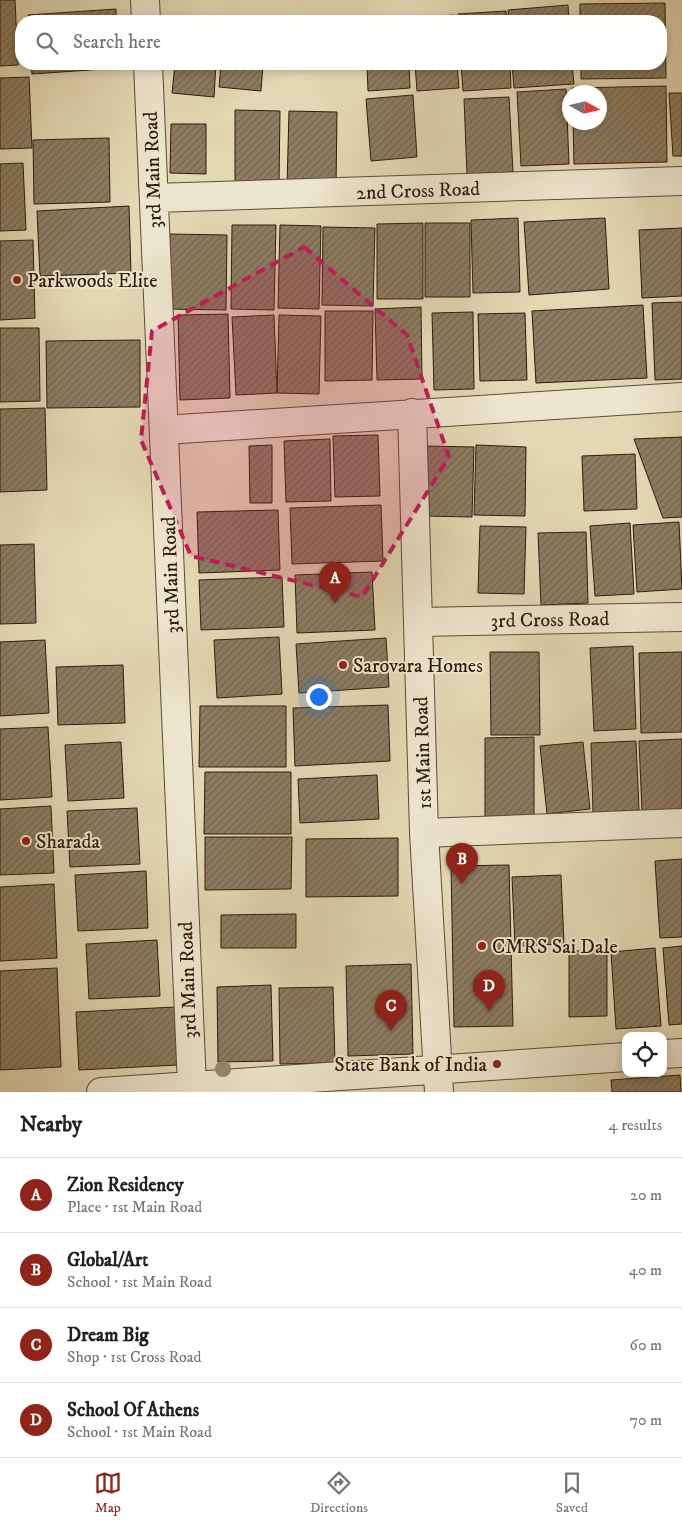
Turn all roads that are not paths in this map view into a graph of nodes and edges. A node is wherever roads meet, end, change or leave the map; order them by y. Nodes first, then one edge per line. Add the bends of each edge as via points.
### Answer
1 (145, 0) edge
2 (146, 15) edge
3 (148, 70) edge
4 (682, 181) edge
5 (154, 198) junction
6 (682, 397) edge
7 (412, 413) junction
8 (164, 430) junction
9 (682, 616) edge
10 (418, 622) junction
11 (682, 822) edge
12 (424, 833) junction
13 (682, 1053) edge
14 (667, 1054) edge
15 (622, 1058) edge
16 (438, 1081) edge
17 (192, 1086) junction
18 (100, 1092) edge

1 - 2 street
3 - 5 street, 3rd Main Road
4 - 5 street, 2nd Cross Road
5 - 8 street, 3rd Main Road
6 - 7 street
7 - 8 street
7 - 10 street, 1st Main Road
8 - 17 street, 3rd Main Road
9 - 10 street, 3rd Cross Road
10 - 12 street, 1st Main Road
11 - 12 street
12 - 16 street, 1st Main Road
13 - 14 street
15 - 16 street
16 - 17 street
17 - 18 street

